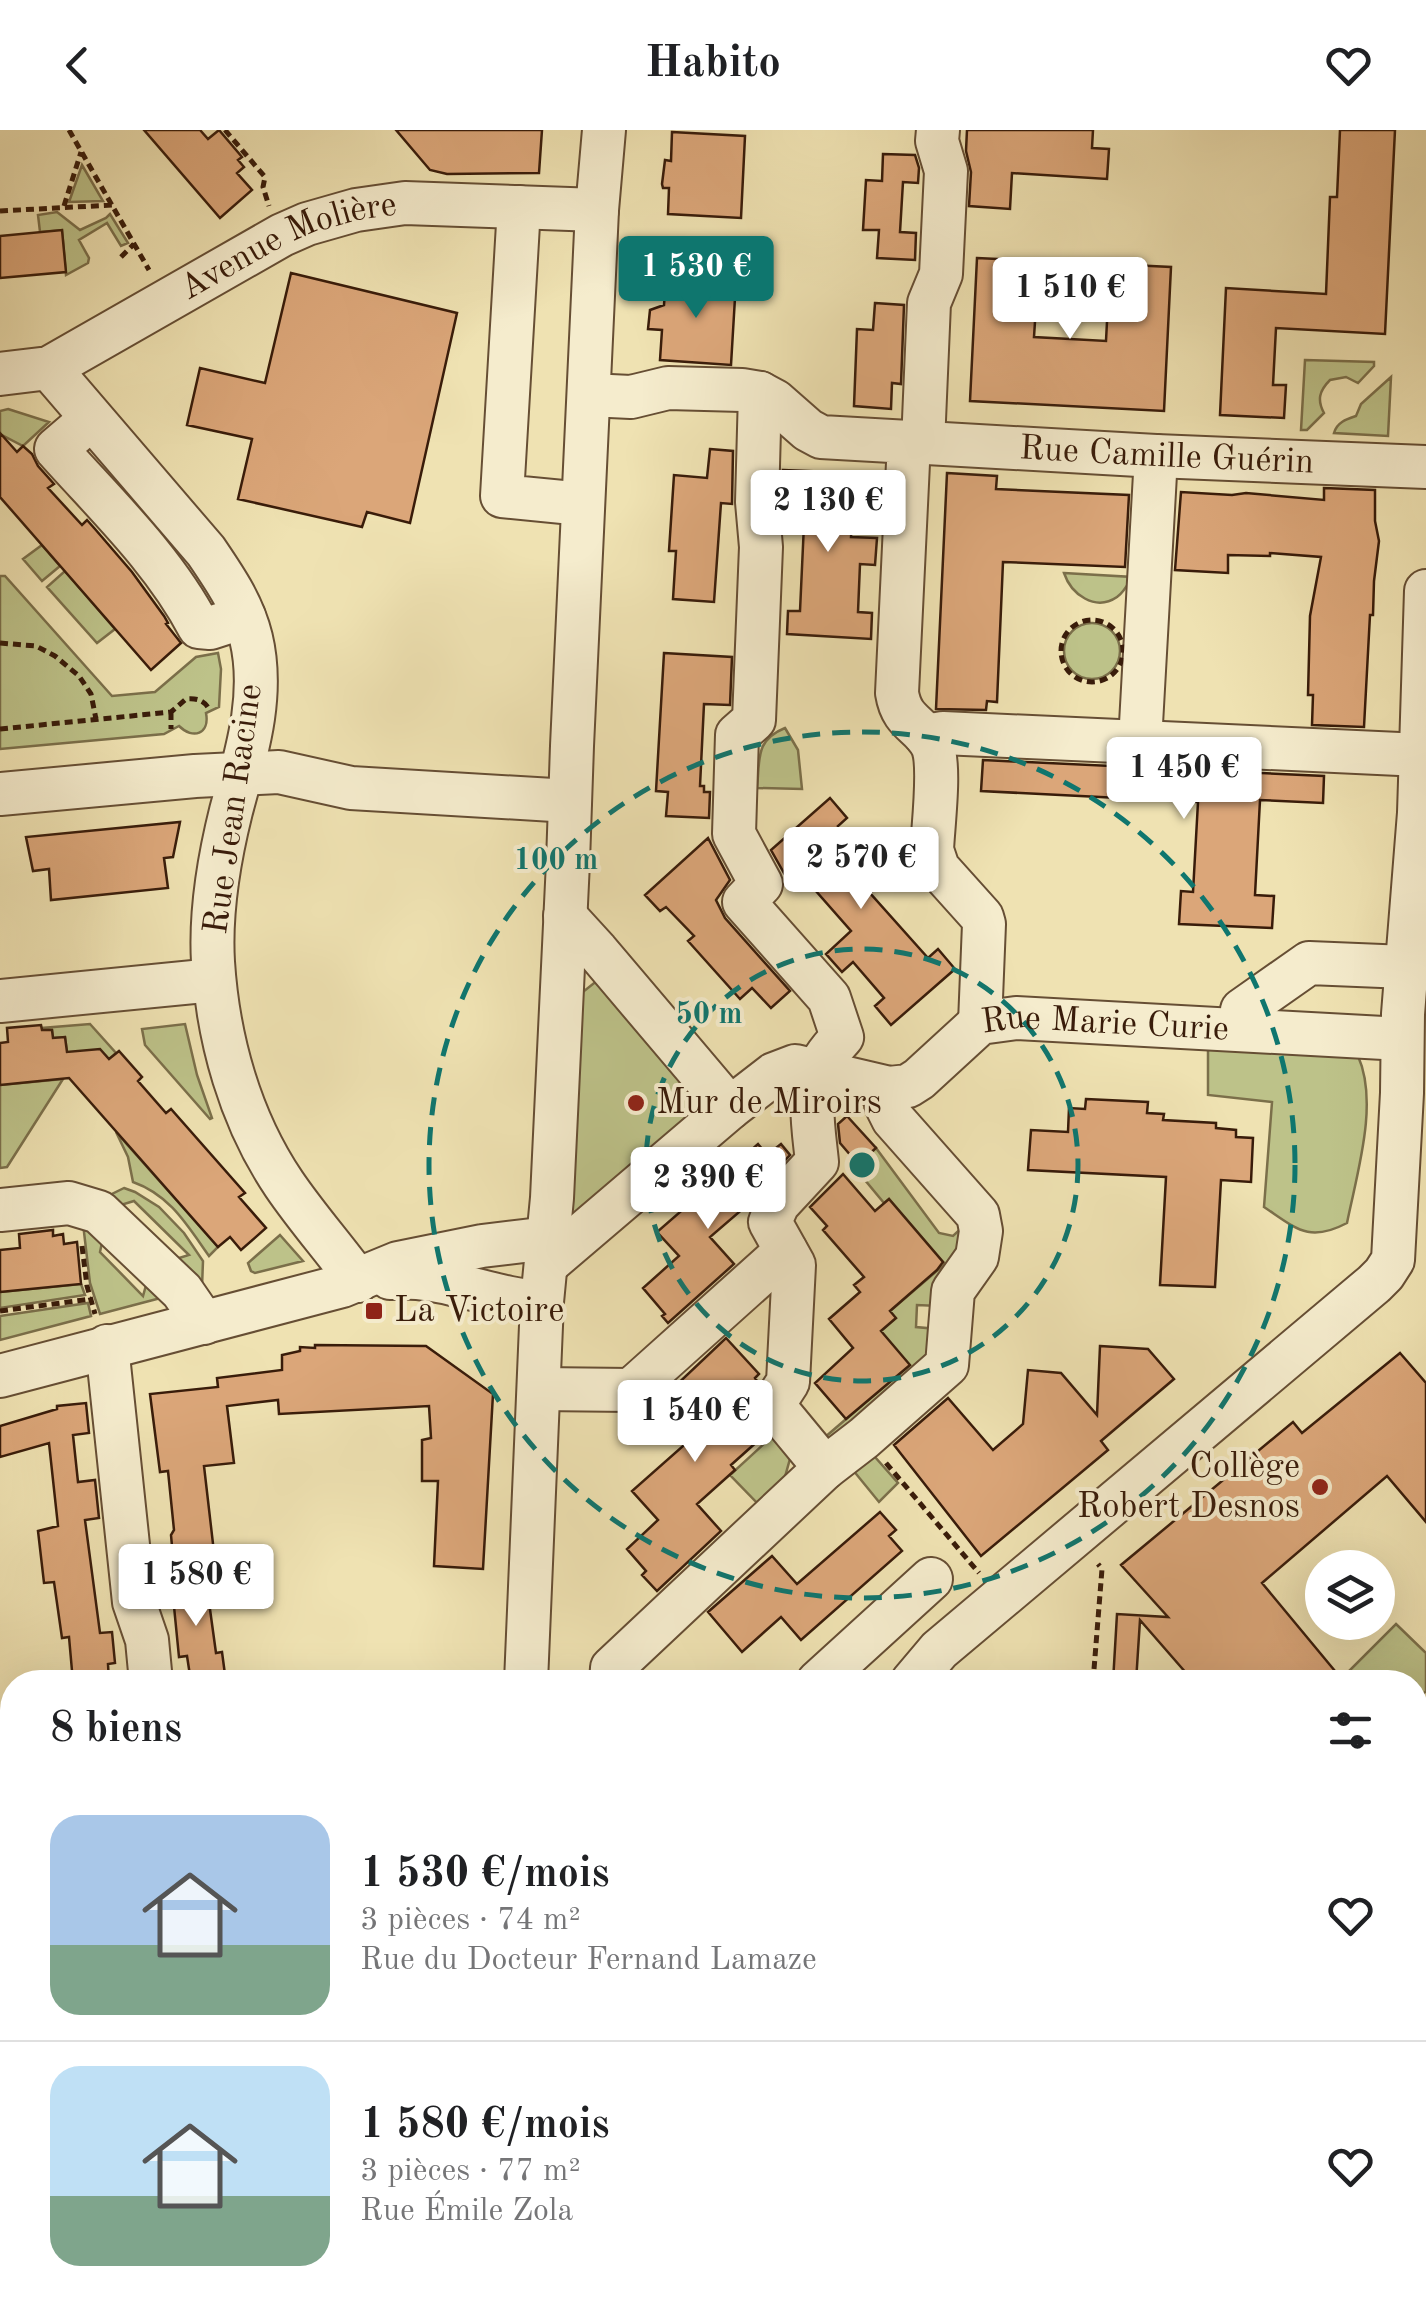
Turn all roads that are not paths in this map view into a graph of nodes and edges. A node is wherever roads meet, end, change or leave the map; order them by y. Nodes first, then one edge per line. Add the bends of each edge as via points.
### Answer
1 (604, 130) edge
2 (938, 130) edge
3 (520, 207) junction
4 (597, 210) junction
5 (49, 368) junction
6 (0, 374) edge
7 (760, 393) junction
8 (589, 395) junction
9 (916, 442) junction
10 (1156, 456) junction
11 (1426, 467) edge
12 (583, 504) junction
13 (1426, 591) edge
14 (926, 736) junction
15 (1140, 742) junction
16 (1421, 755) junction
17 (242, 774) junction
18 (0, 794) edge
19 (570, 801) junction
20 (1423, 813) edge
21 (565, 916) junction
22 (1406, 967) junction
23 (214, 980) junction
24 (0, 1001) edge
25 (1242, 1010) dead end
26 (980, 1023) junction
27 (1402, 1038) junction
28 (818, 1071) junction
29 (889, 1088) junction
30 (730, 1108) junction
31 (0, 1210) edge
32 (786, 1250) junction
33 (1409, 1263) edge
34 (546, 1268) junction
35 (358, 1281) junction
36 (204, 1323) junction
37 (102, 1333) junction
38 (0, 1376) edge
39 (539, 1389) junction
40 (825, 1468) junction
41 (931, 1578) dead end
42 (150, 1670) edge
43 (527, 1670) edge
44 (612, 1670) edge
45 (831, 1670) edge
46 (922, 1670) edge

1 - 4 street
2 - 9 street via 946,172 941,274 928,303
3 - 4 street, Avenue Molière
3 - 5 street, Avenue Molière via 405,203 333,215 282,235
3 - 12 street via 502,496
4 - 8 street
5 - 6 street, Avenue Molière
5 - 17 street, Rue Jean Racine via 206,551 244,616 255,679
7 - 8 street via 668,388 630,398
7 - 9 street, Rue Camille Guérin via 821,438
7 - 28 street via 754,720 737,735 734,834 761,884 744,902 829,998 842,1037
8 - 12 street
9 - 10 street, Rue Camille Guérin
9 - 14 street via 897,693 906,718
10 - 11 street, Rue Camille Guérin
10 - 15 street
12 - 19 street
13 - 16 street
14 - 15 street
14 - 26 street via 936,762 934,860 984,924
15 - 16 street
16 - 20 street
17 - 18 street
17 - 19 street via 280,772 351,788
17 - 23 street, Rue Jean Racine via 215,894
19 - 21 street
20 - 22 street
21 - 30 street
21 - 34 street
22 - 25 street, Rue Marie Curie via 1309,963
22 - 27 street
23 - 24 street
23 - 35 street, Rue Jean Racine via 232,1072 259,1139 284,1184
26 - 27 street, Rue Marie Curie via 1016,1018
26 - 29 street, Rue Marie Curie via 914,1084
27 - 33 street
28 - 29 street
28 - 30 street via 781,1070
28 - 32 street via 817,1162 770,1222
29 - 40 street via 892,1118 980,1219 977,1256 954,1291 947,1365
30 - 34 street
31 - 36 street via 88,1207 182,1292
32 - 39 street via 632,1390
32 - 40 street via 794,1265 788,1382 773,1405
33 - 46 street via 1384,1274
34 - 35 street via 482,1246 398,1263
34 - 35 street via 505,1297 442,1281
34 - 39 street
35 - 36 street
36 - 37 street
37 - 38 street
37 - 42 street via 134,1602
39 - 43 street
40 - 44 street
41 - 45 street

